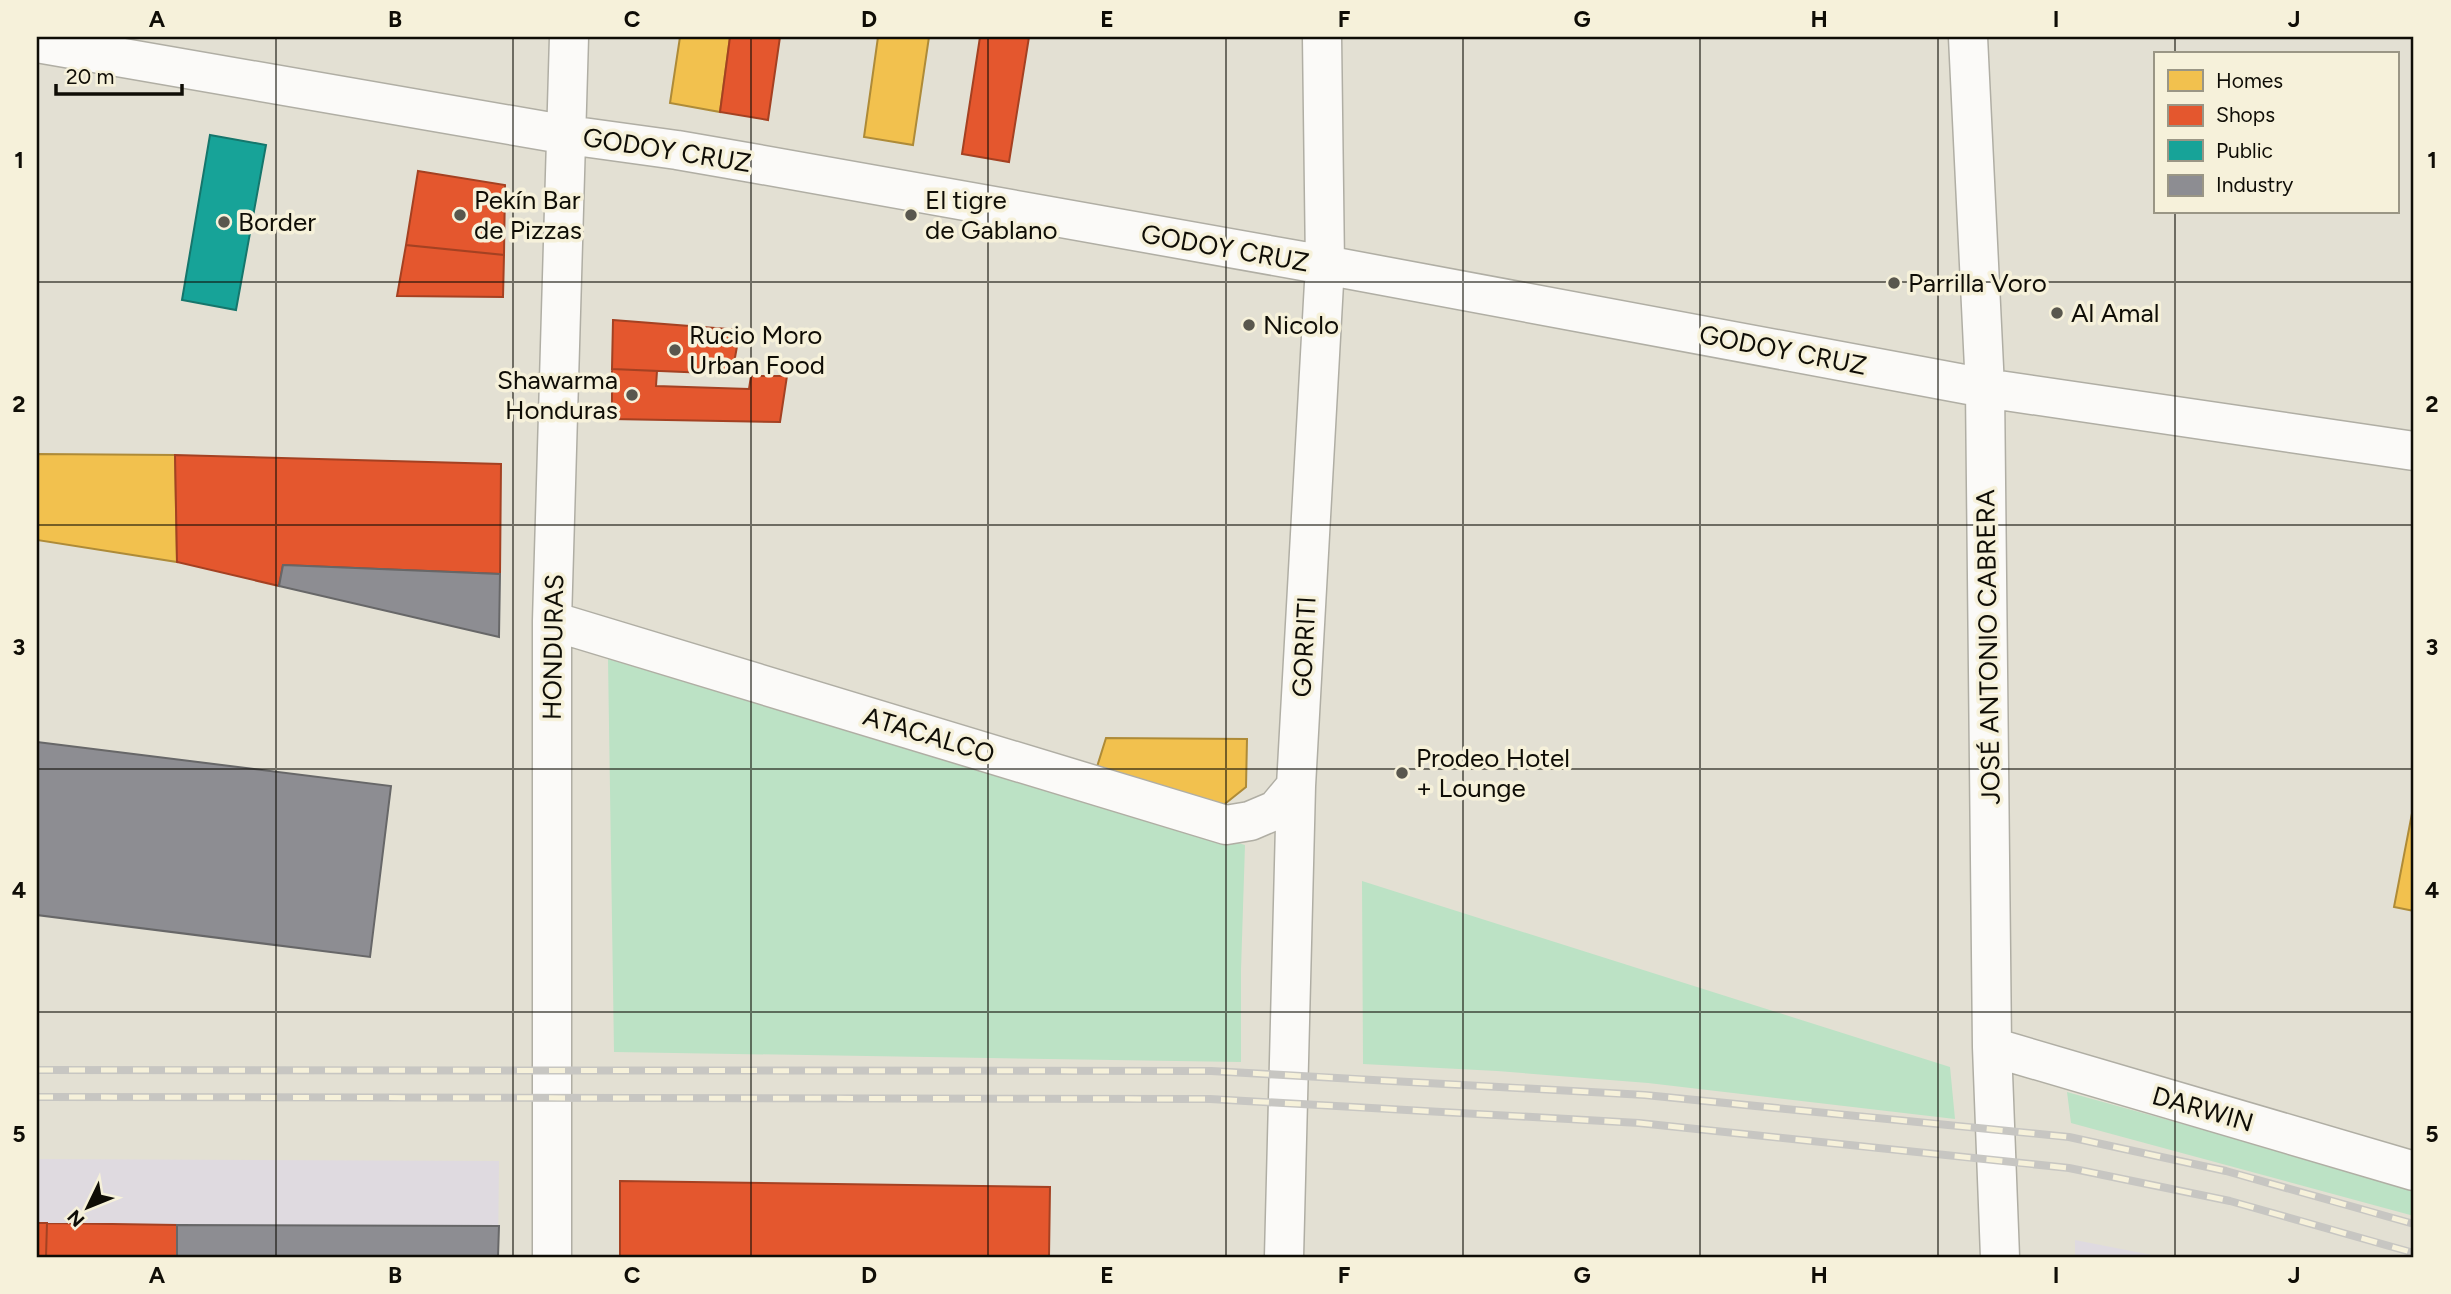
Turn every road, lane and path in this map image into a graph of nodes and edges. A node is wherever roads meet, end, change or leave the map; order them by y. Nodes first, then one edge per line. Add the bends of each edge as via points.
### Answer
1 (569, 37) edge
2 (1322, 37) edge
3 (1968, 37) edge
4 (37, 43) edge
5 (568, 135) junction
6 (1325, 265) junction
7 (1985, 388) junction
8 (2414, 451) edge
9 (552, 621) junction
10 (1296, 786) junction
11 (1992, 1047) junction
12 (2414, 1171) edge
13 (552, 1257) edge
14 (1284, 1257) edge
15 (2000, 1257) edge

1 - 5 street, HONDURAS
2 - 6 street, GORRITI
3 - 7 street, JOSÉ ANTONIO CABRERA
4 - 5 street, GODOY CRUZ
5 - 6 street, GODOY CRUZ via 689,152
5 - 9 street, HONDURAS
6 - 7 street, GODOY CRUZ
6 - 10 street, GORRITI
7 - 8 street, GODOY CRUZ
7 - 11 street, JOSÉ ANTONIO CABRERA
9 - 10 street, ATACALCO via 1226,825 1276,810
9 - 13 street, HONDURAS
10 - 14 street, GORRITI
11 - 12 street, DARWIN
11 - 15 street, JOSÉ ANTONIO CABRERA

